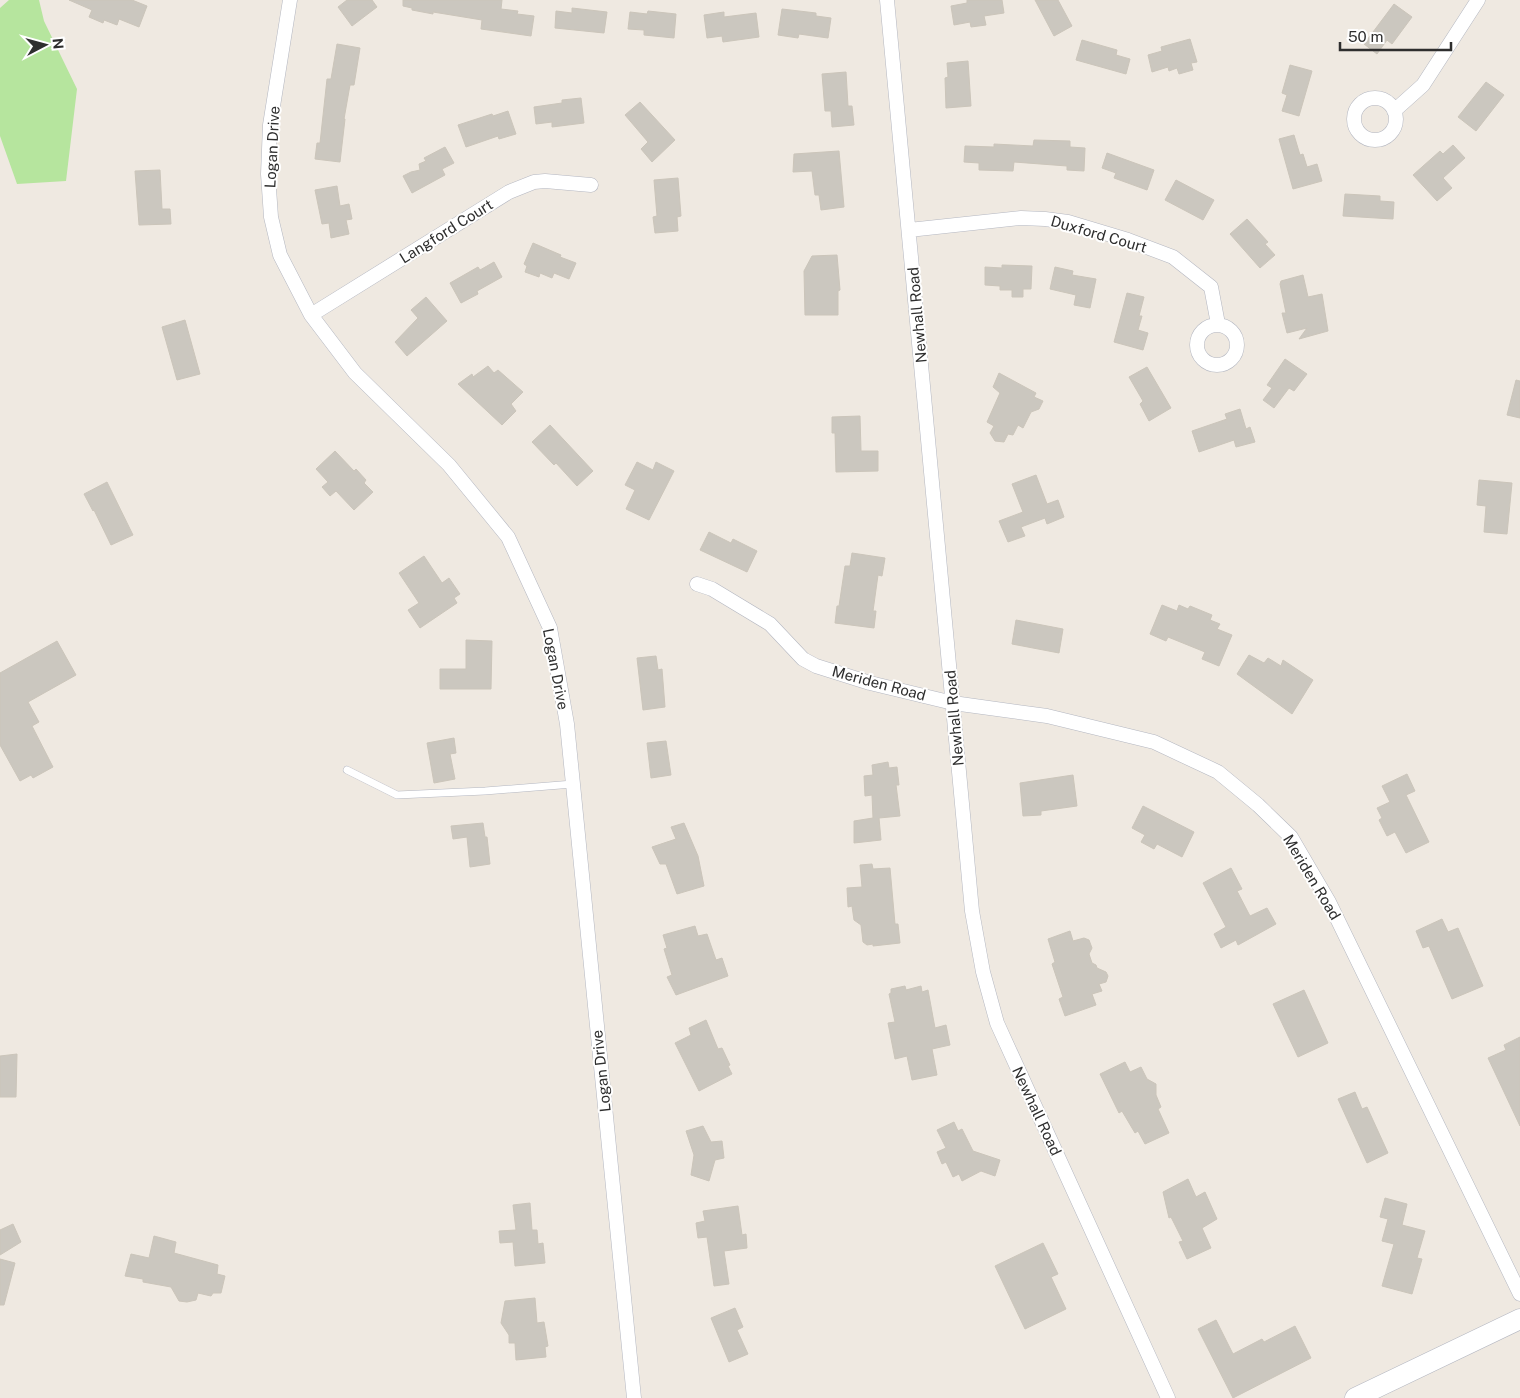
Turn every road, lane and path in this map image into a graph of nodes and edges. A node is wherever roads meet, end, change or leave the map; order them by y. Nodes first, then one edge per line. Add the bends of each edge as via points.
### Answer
1 (290, 0) edge
2 (887, 0) edge
3 (1478, 0) edge
4 (1394, 111) dead end
5 (591, 185) dead end
6 (909, 230) junction
7 (311, 315) junction
8 (1218, 324) dead end
9 (697, 584) dead end
10 (953, 703) junction
11 (347, 770) dead end
12 (573, 784) junction
13 (1520, 1294) edge
14 (1520, 1320) edge
15 (634, 1398) edge
16 (1168, 1398) edge
17 (1355, 1398) edge

1 - 7 street, Logan Drive via 270,125 268,174 271,217 280,255
2 - 6 street, Newhall Road
3 - 4 street via 1423,85
5 - 7 street, Langford Court via 545,181 509,192
6 - 8 street, Duxford Court via 1021,218 1044,219 1068,222 1128,240 1173,257 1211,287
6 - 10 street, Newhall Road
7 - 12 street, Logan Drive via 355,373 449,465 508,537 550,628 567,724
9 - 10 street, Meriden Road via 712,589 770,624 803,659 816,666
10 - 13 street, Meriden Road via 1047,716 1154,742 1218,772 1291,837 1329,902
10 - 16 street, Newhall Road via 972,911 983,972 997,1022
11 - 12 lane via 397,795
12 - 15 street, Logan Drive
14 - 17 main road

